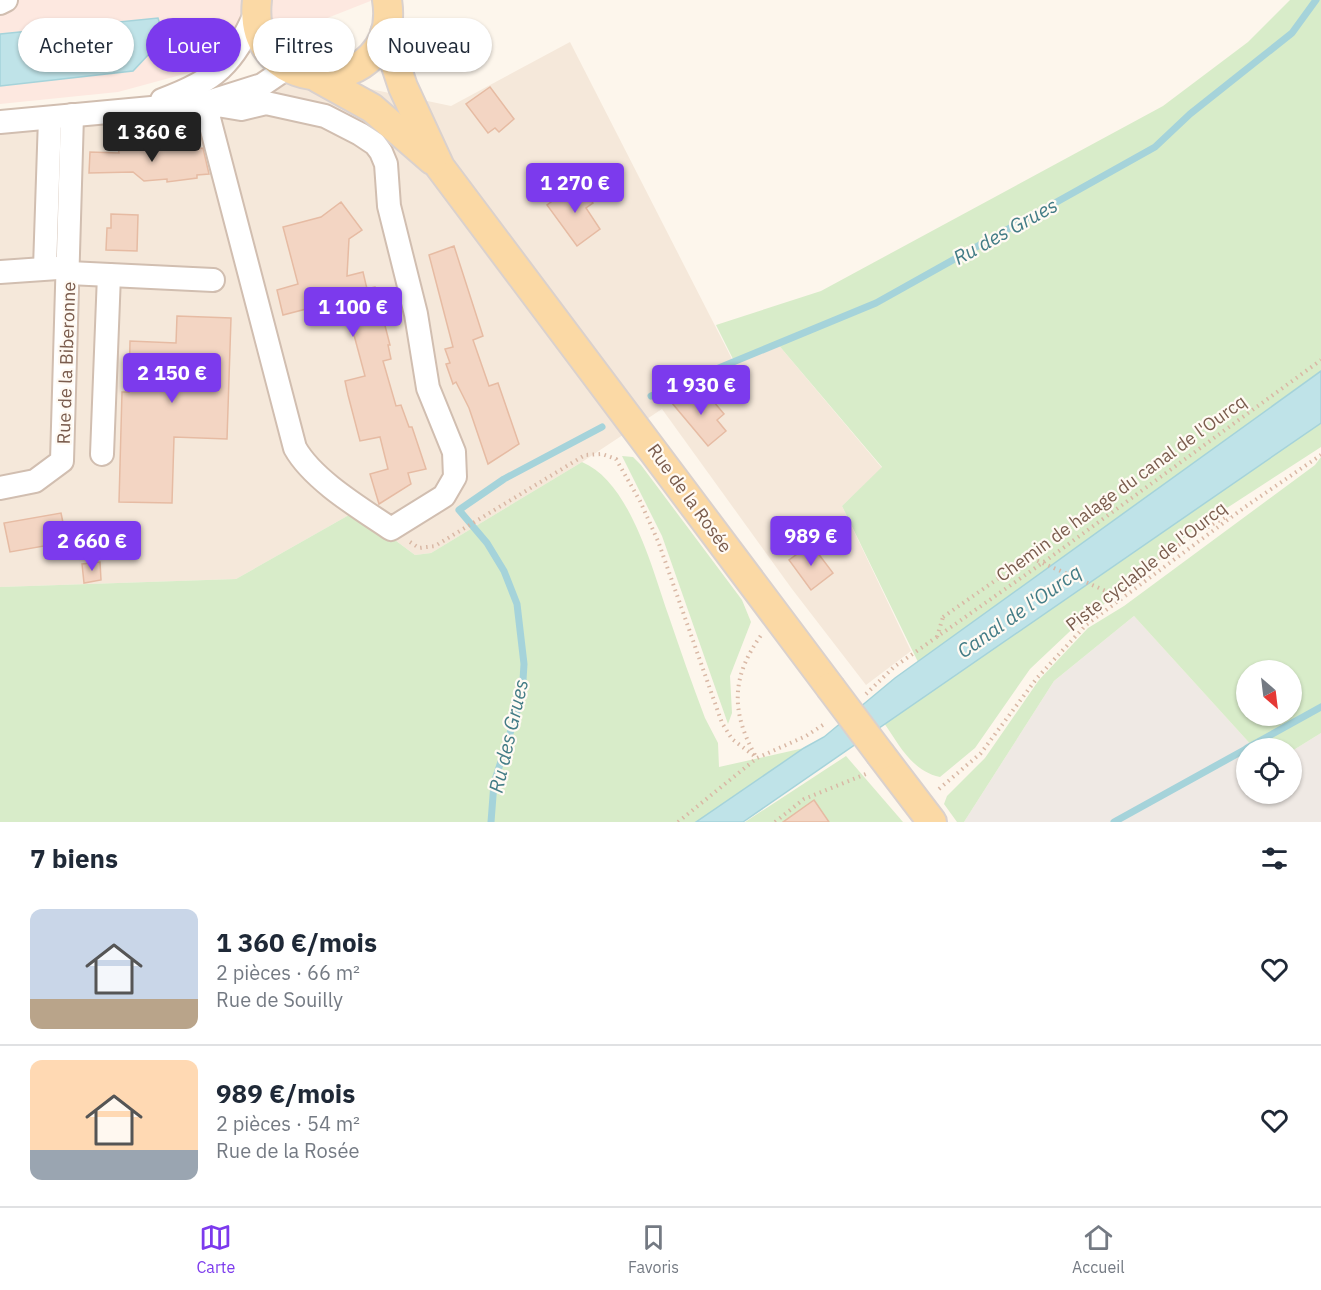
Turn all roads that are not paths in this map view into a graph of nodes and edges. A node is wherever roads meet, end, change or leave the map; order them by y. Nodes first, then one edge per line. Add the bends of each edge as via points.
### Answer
1 (6, 0) edge
2 (387, 0) edge
3 (0, 3) edge
4 (257, 6) edge
5 (388, 18) edge
6 (367, 59) edge
7 (281, 72) edge
8 (296, 72) edge
9 (398, 72) edge
10 (318, 78) junction
11 (205, 104) junction
12 (141, 107) junction
13 (72, 115) junction
14 (50, 118) junction
15 (0, 122) edge
16 (440, 167) junction
17 (45, 267) junction
18 (70, 271) junction
19 (0, 272) edge
20 (109, 275) junction
21 (213, 280) dead end
22 (102, 454) dead end
23 (0, 488) edge
24 (932, 809) edge

1 - 3 street
2 - 5 main road
4 - 12 street via 244,39 213,78
6 - 10 main road via 340,76
7 - 11 street via 262,85
8 - 10 main road, Rue de la Rosée
9 - 16 main road, Rue de la Rosée
10 - 16 main road, Rue de la Rosée via 372,108
11 - 11 street via 240,109 266,103 325,116 360,134 381,152 429,388 454,452 455,477 444,496 391,530 301,460 295,448
11 - 12 street
12 - 13 street
13 - 14 street
13 - 18 street, Rue de la Biberonne
14 - 15 street
14 - 17 street
16 - 24 main road, Rue de la Rosée, bridge via 884,758
17 - 18 street, Rue de la Biberonne
17 - 19 street, Rue de la Biberonne
18 - 20 street
18 - 23 street, Rue de la Biberonne via 62,461 34,481
20 - 21 street
20 - 22 street

